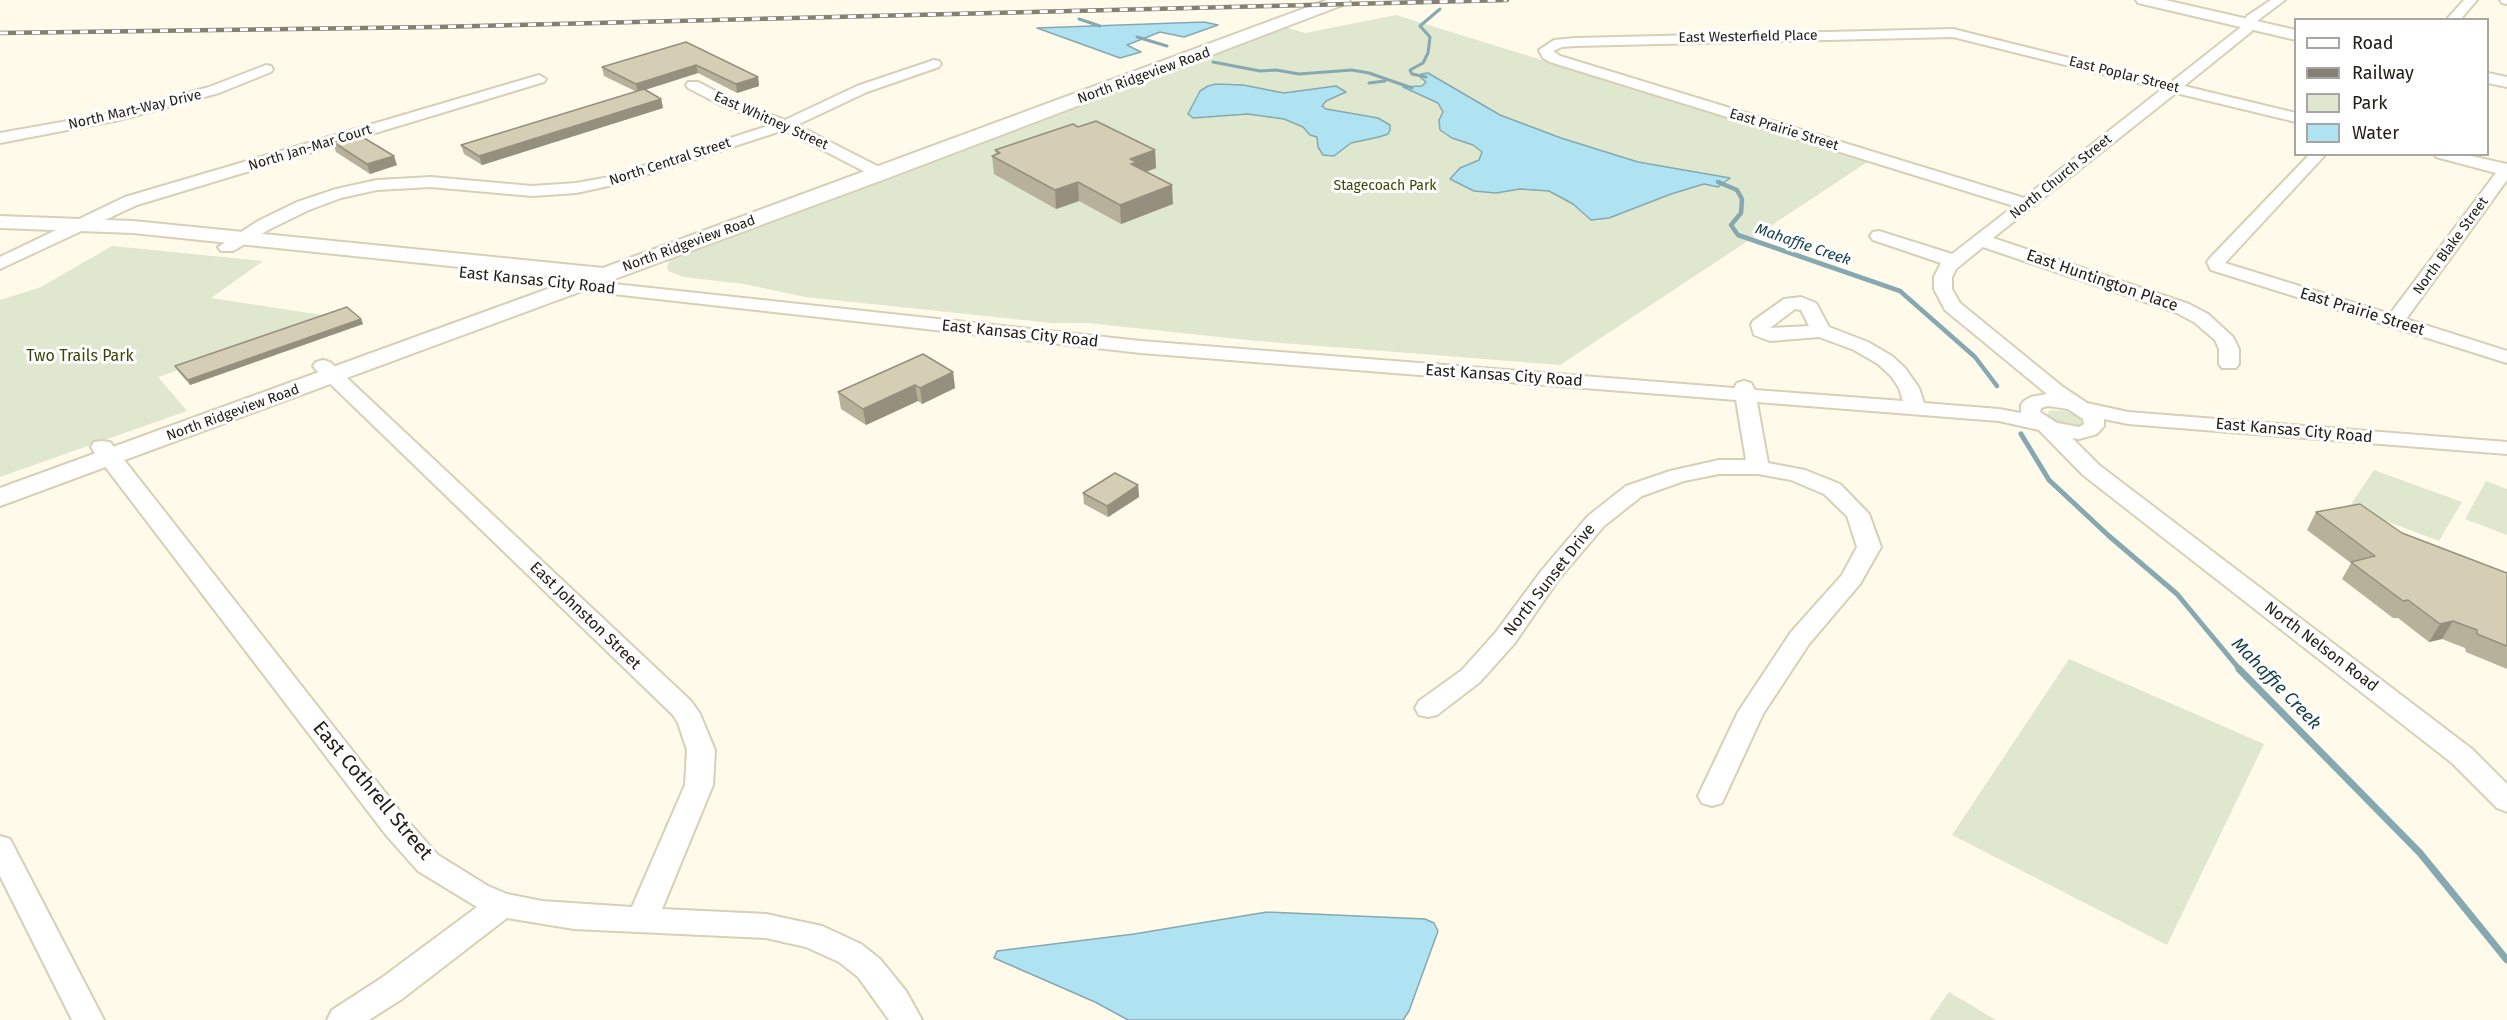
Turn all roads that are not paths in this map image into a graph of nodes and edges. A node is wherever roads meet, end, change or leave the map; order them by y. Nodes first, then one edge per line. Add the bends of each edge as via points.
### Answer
1 (1318, 0) edge
2 (1342, 0) edge
3 (2144, 0) edge
4 (2164, 0) edge
5 (2278, 0) edge
6 (2471, 0) edge
7 (2454, 18) edge
8 (2250, 22) junction
9 (2294, 29) edge
10 (1953, 33) joint
11 (2294, 35) edge
12 (1546, 50) joint
13 (934, 64) dead end
14 (266, 69) dead end
15 (2489, 73) edge
16 (2507, 77) edge
17 (2489, 78) edge
18 (539, 79) dead end
19 (2507, 82) edge
20 (693, 85) dead end
21 (2173, 87) junction
22 (2294, 118) edge
23 (785, 125) junction
24 (0, 138) edge
25 (2317, 156) edge
26 (2450, 156) edge
27 (874, 170) junction
28 (2507, 170) edge
29 (2026, 204) junction
30 (0, 222) edge
31 (76, 227) junction
32 (0, 229) edge
33 (1879, 236) dead end
34 (1981, 240) junction
35 (235, 243) junction
36 (1954, 261) junction
37 (0, 264) edge
38 (606, 274) junction
39 (579, 278) junction
40 (550, 283) junction
41 (2394, 322) junction
42 (1821, 331) dead end
43 (2507, 357) edge
44 (2229, 364) dead end
45 (2024, 366) junction
46 (329, 371) junction
47 (1745, 391) junction
48 (1914, 404) junction
49 (2078, 406) junction
50 (2040, 415) junction
51 (2092, 428) junction
52 (2507, 448) edge
53 (106, 453) junction
54 (2507, 457) edge
55 (1758, 467) junction
56 (0, 482) edge
57 (0, 498) edge
58 (2129, 499) junction
59 (1428, 708) dead end
60 (1712, 796) dead end
61 (2507, 801) edge
62 (0, 847) edge
63 (502, 905) junction
64 (643, 921) junction
65 (88, 1020) edge
66 (343, 1020) edge
67 (906, 1020) edge

1 - 27 main road, North Ridgeview Road
2 - 27 main road, North Ridgeview Road
3 - 8 main road
4 - 8 main road
5 - 8 street, North Church Street
6 - 7 street
8 - 9 main road
8 - 11 main road
8 - 21 street, North Church Street
10 - 12 street, East Westerfield Place via 1575,42 1559,43
10 - 21 street, East Poplar Street
12 - 29 street, East Prairie Street via 1555,59
13 - 23 street, North Central Street via 862,89
14 - 24 street, North Mart-Way Drive via 214,90 128,114
15 - 16 main road
17 - 19 main road
18 - 31 street, North Jan-Mar Court via 131,201
20 - 23 street, East Whitney Street
21 - 22 street, East Poplar Street
21 - 29 street, North Church Street
23 - 27 street, East Whitney Street
23 - 35 street, North Central Street via 634,176 588,186 532,191 416,181 363,187 303,206
25 - 41 street, East Prairie Street via 2216,262 2217,266
26 - 28 street
27 - 38 main road, North Ridgeview Road
27 - 39 main road, North Ridgeview Road
28 - 41 street, North Blake Street
29 - 34 street, North Church Street
30 - 31 main road, East Kansas City Road
31 - 32 main road, East Kansas City Road
31 - 35 main road, East Kansas City Road
31 - 37 street, North Jan-Mar Court
33 - 36 street
34 - 36 street, North Church Street
34 - 44 street, East Huntington Place via 2182,308 2223,337 2229,349
35 - 39 main road, East Kansas City Road
35 - 40 main road, East Kansas City Road
36 - 45 street, North Church Street via 1943,277 1943,289 1952,306
38 - 39 main road, North Ridgeview Road
38 - 47 street, East Kansas City Road via 1079,329
39 - 40 main road, East Kansas City Road
39 - 46 main road, North Ridgeview Road
39 - 47 street, East Kansas City Road via 1141,346
40 - 46 main road, North Ridgeview Road
41 - 43 street, East Prairie Street
42 - 48 street via 1885,360 1904,380
45 - 49 street, North Church Street
45 - 50 street, North Church Street via 2036,384
46 - 53 main road, North Ridgeview Road
46 - 64 street, East Johnston Street via 682,708 691,721 701,750 699,785
47 - 48 street, East Kansas City Road
47 - 55 street
48 - 50 street, East Kansas City Road via 1999,415
49 - 50 street, East Kansas City Road via 2048,400
49 - 51 street, North Nelson Road via 2095,421
49 - 52 street, East Kansas City Road via 2128,418
50 - 51 street, East Kansas City Road via 2079,433
50 - 58 street, North Nelson Road via 2091,470
51 - 54 street, East Kansas City Road via 2132,426
51 - 58 street, North Nelson Road via 2088,442 2091,451
53 - 56 main road, North Ridgeview Road
53 - 57 main road, North Ridgeview Road
53 - 63 street, East Cothrell Street via 428,863
55 - 59 street, North Sunset Drive via 1719,467 1634,491 1596,521 1471,676
55 - 60 street, North Sunset Drive via 1797,475 1832,489 1858,514 1869,547 1852,579 1800,638 1751,712
58 - 61 street, North Nelson Road via 2462,756
62 - 65 street
63 - 64 street, East Cothrell Street via 574,917
63 - 66 street via 391,989
64 - 67 street, East Cothrell Street via 766,926 811,934 850,953 869,968

